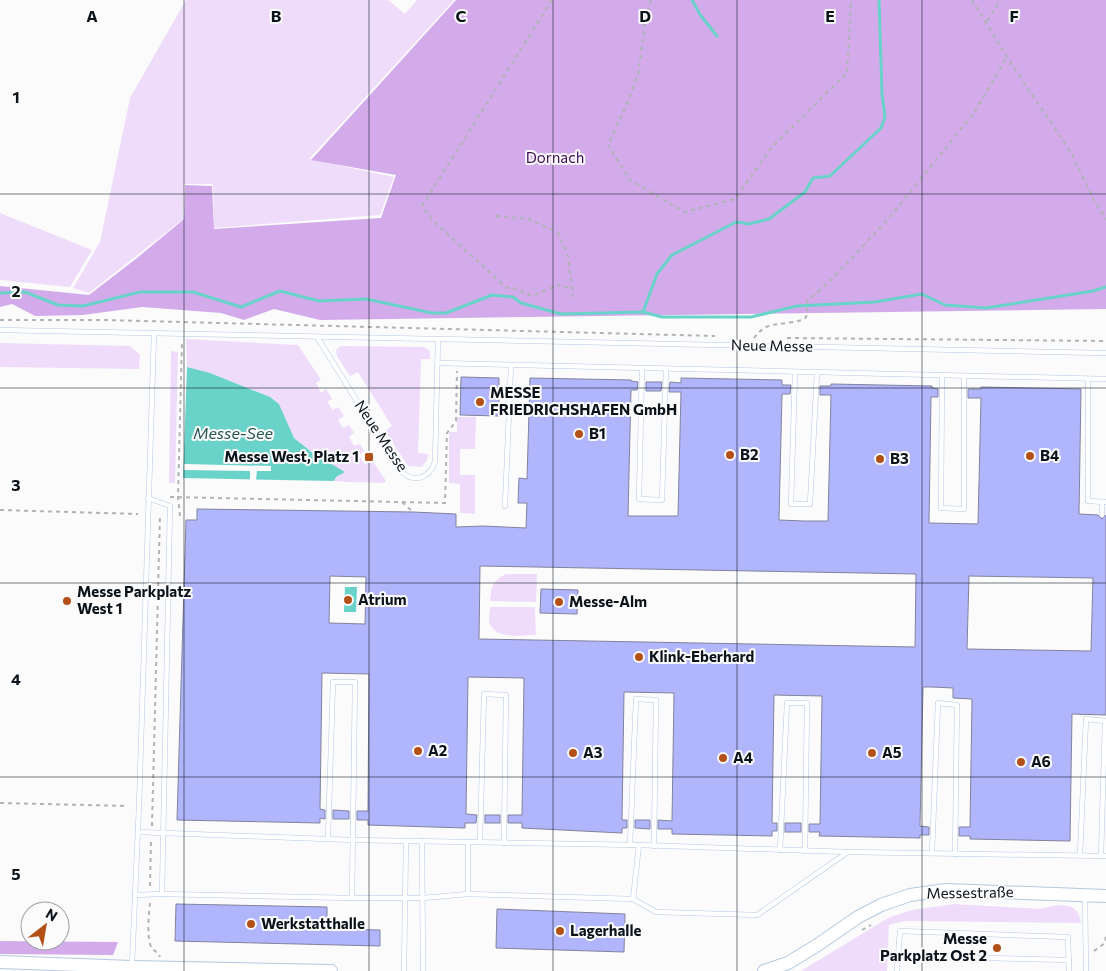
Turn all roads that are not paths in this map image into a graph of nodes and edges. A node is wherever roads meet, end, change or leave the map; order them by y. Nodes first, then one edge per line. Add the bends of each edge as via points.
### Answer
1 (0, 330) edge
2 (154, 334) junction
3 (317, 337) junction
4 (438, 339) junction
5 (1106, 353) edge
6 (438, 363) junction
7 (511, 365) junction
8 (642, 368) junction
9 (666, 369) junction
10 (795, 372) junction
11 (817, 373) junction
12 (942, 376) junction
13 (964, 376) junction
14 (1088, 379) junction
15 (1106, 379) edge
16 (148, 498) junction
17 (1104, 502) edge
18 (504, 506) dead end
19 (1102, 515) dead end
20 (138, 832) junction
21 (162, 832) junction
22 (328, 839) junction
23 (353, 840) junction
24 (406, 841) junction
25 (422, 841) junction
26 (468, 842) junction
27 (480, 842) junction
28 (504, 842) junction
29 (630, 845) junction
30 (639, 845) junction
31 (654, 846) junction
32 (780, 850) junction
33 (805, 851) junction
34 (848, 852) junction
35 (932, 853) junction
36 (955, 854) junction
37 (1080, 855) junction
38 (1103, 856) edge
39 (162, 894) junction
40 (468, 894) junction
41 (1085, 894) junction
42 (135, 895) junction
43 (1106, 896) edge
44 (352, 898) junction
45 (405, 898) junction
46 (423, 898) junction
47 (633, 899) junction
48 (898, 956) junction
49 (1069, 960) junction
50 (0, 962) edge
51 (76, 968) edge
52 (131, 969) edge
53 (331, 971) edge
54 (404, 971) edge
55 (423, 971) edge
56 (764, 971) edge
57 (897, 971) edge
58 (1069, 971) edge
59 (1086, 971) edge

1 - 2 lane, Neue Messe
2 - 3 lane, Neue Messe
2 - 16 lane
3 - 4 lane, Neue Messe
3 - 6 lane, Neue Messe via 400,470 412,478 426,475 435,462
4 - 5 lane, Neue Messe
4 - 6 lane, Neue Messe
6 - 7 lane
7 - 8 lane
7 - 18 lane
8 - 9 lane
8 - 9 lane via 640,499 662,500
9 - 10 lane
10 - 11 lane
10 - 11 lane via 791,504 810,504
11 - 12 lane
12 - 13 lane
12 - 13 lane via 941,508 964,509
13 - 14 lane
14 - 15 lane
14 - 17 lane via 1088,501
16 - 20 lane
16 - 21 lane via 170,506
17 - 19 lane
20 - 21 lane
20 - 42 lane
21 - 22 lane
21 - 39 lane
22 - 23 lane
22 - 23 lane via 333,682 354,682
23 - 24 lane
23 - 44 lane
24 - 25 lane
24 - 45 lane
25 - 26 lane
25 - 46 lane
26 - 27 lane
26 - 40 lane
27 - 28 lane
27 - 28 lane via 484,694 506,695
28 - 29 lane
29 - 30 lane
29 - 31 lane via 636,699 656,700
30 - 31 lane
30 - 47 lane
31 - 32 lane
32 - 33 lane
32 - 33 lane via 787,703 807,703
33 - 34 lane
34 - 35 lane
34 - 47 lane via 757,915 656,912
35 - 36 lane
35 - 36 lane via 938,703 957,705
36 - 37 lane
37 - 38 lane
37 - 38 lane via 1086,719 1098,717 1105,721
39 - 42 lane
39 - 44 lane
40 - 46 lane
40 - 47 lane
41 - 43 street, Messestraße
41 - 56 street, Messestraße via 946,890 910,895 880,905 788,963
41 - 59 lane
42 - 52 lane
44 - 45 lane
45 - 46 lane
45 - 54 lane
46 - 55 lane
48 - 49 lane
48 - 49 lane via 900,931 1068,937
48 - 57 lane
49 - 58 lane
50 - 51 street
51 - 52 street
52 - 53 street

